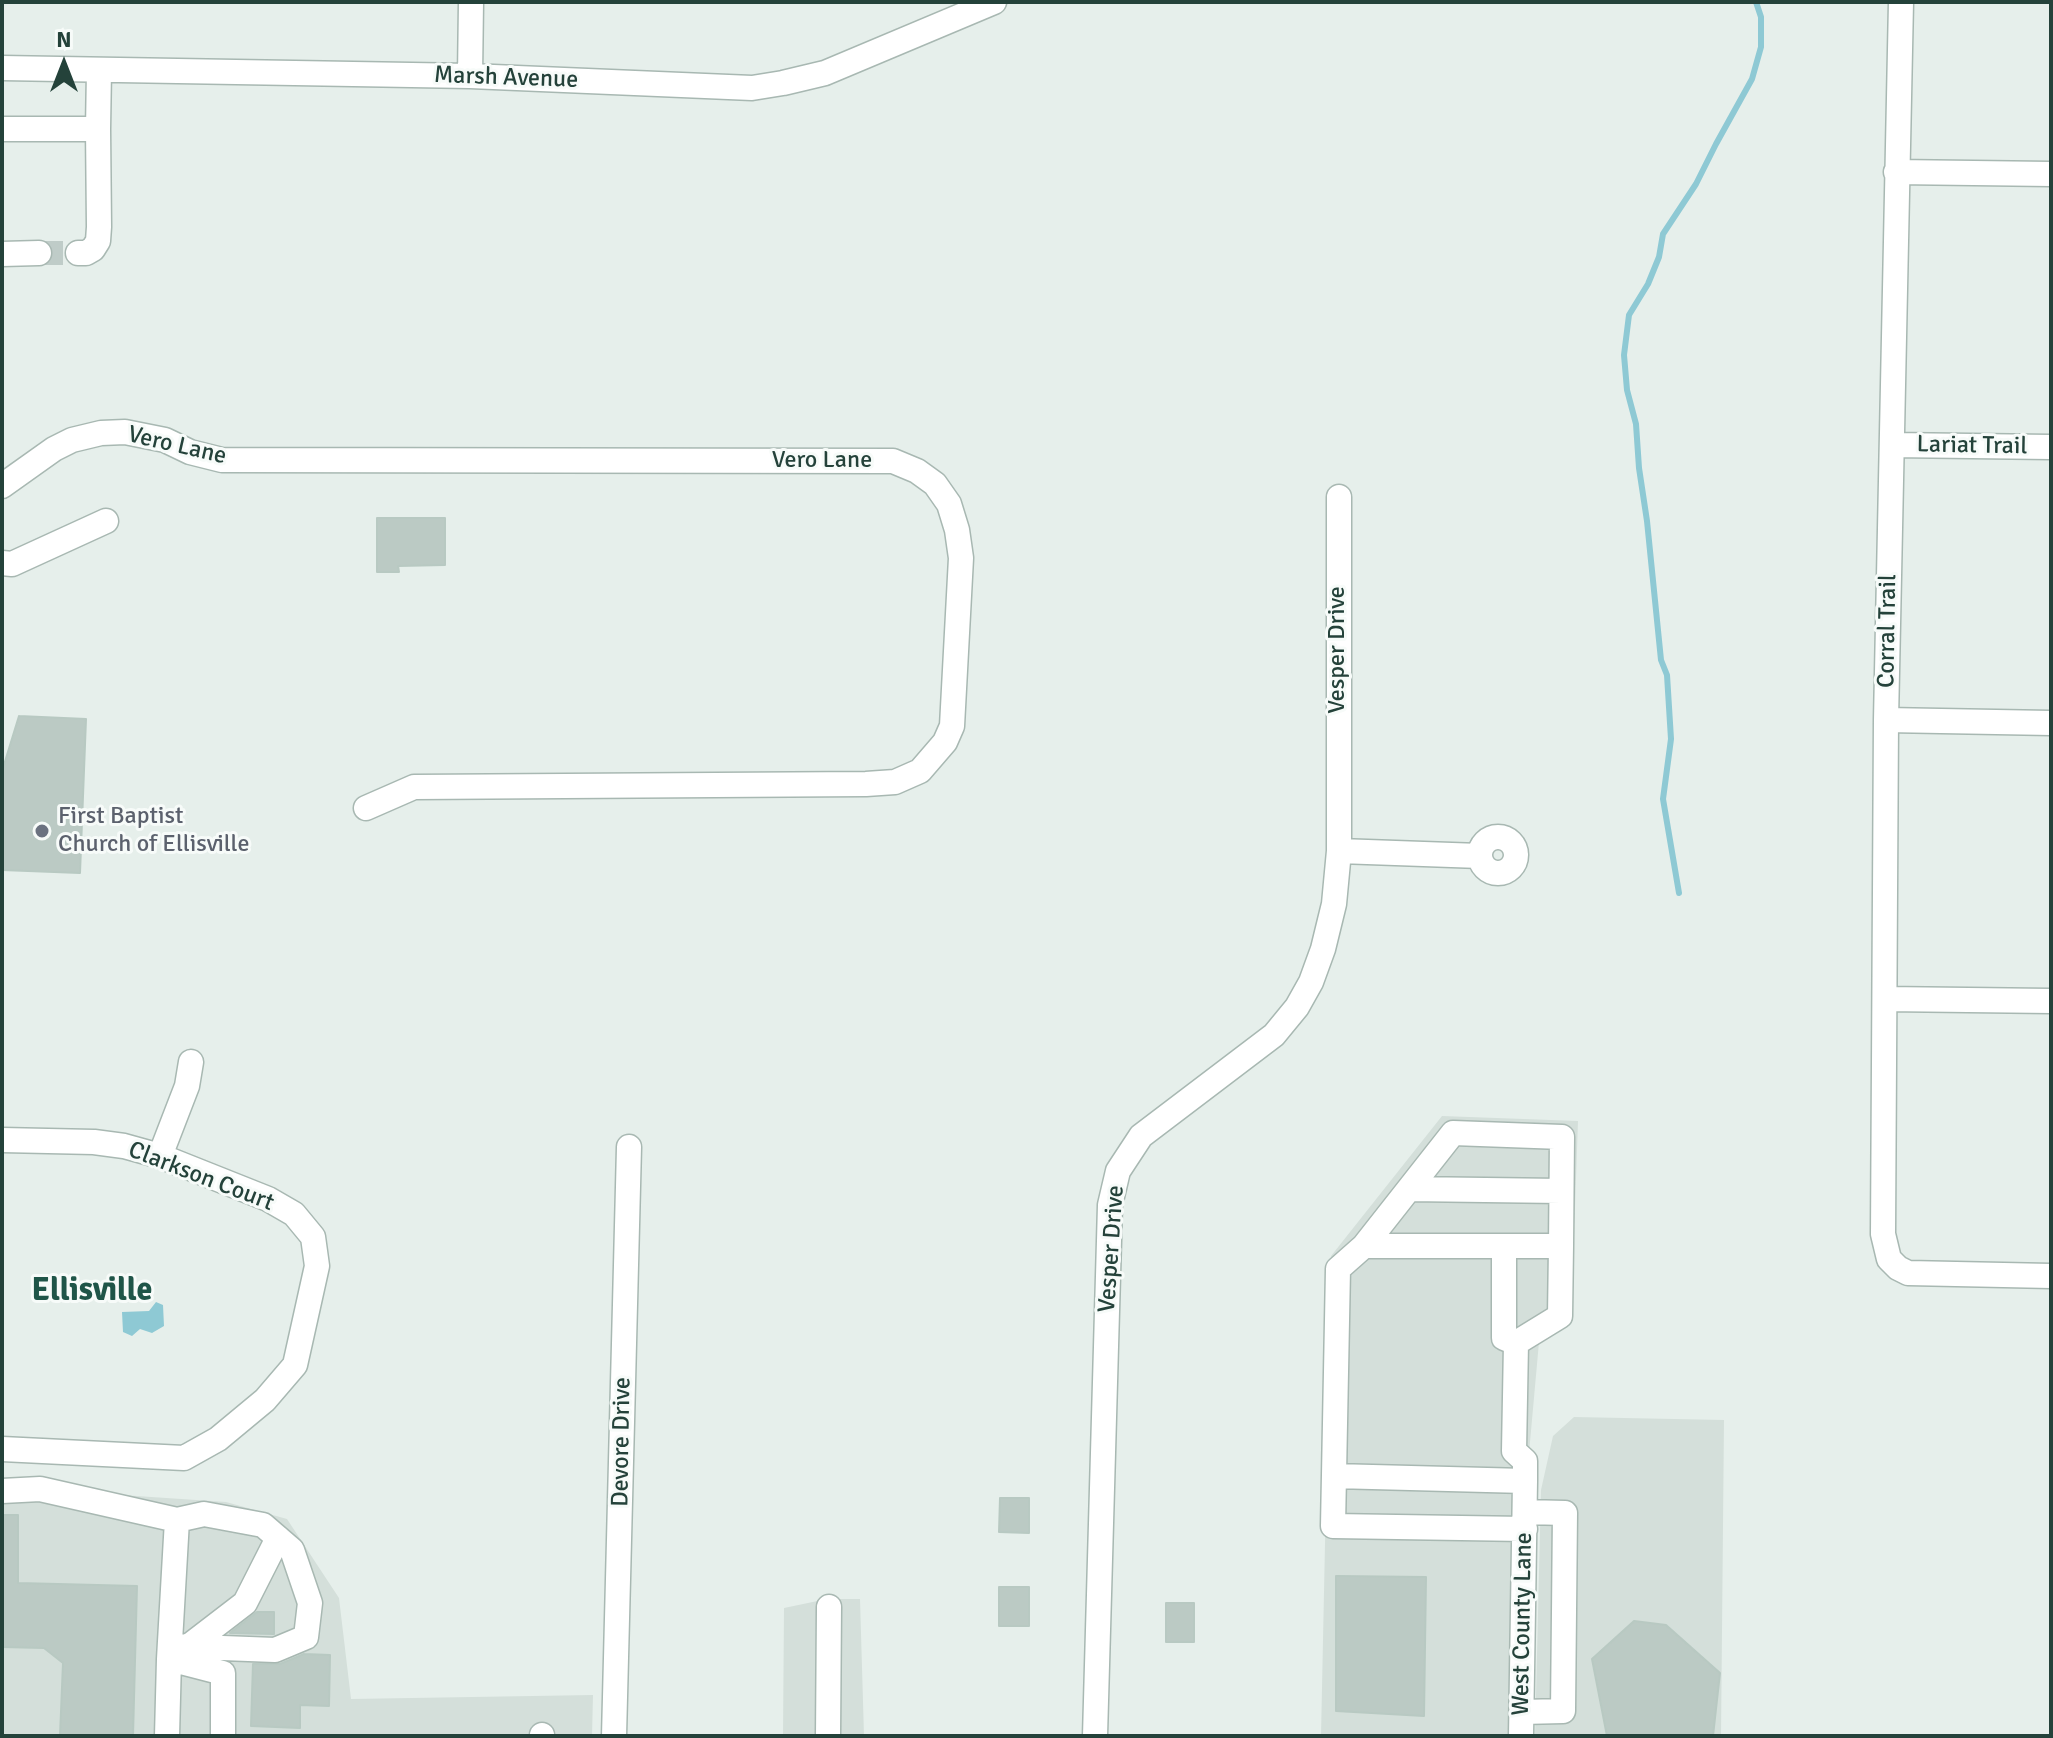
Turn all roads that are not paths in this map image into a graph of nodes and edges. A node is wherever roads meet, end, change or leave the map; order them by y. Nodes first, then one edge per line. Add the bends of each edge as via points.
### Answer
1 (471, 2) edge
2 (994, 2) edge
3 (1901, 2) edge
4 (2, 68) edge
5 (99, 70) junction
6 (470, 76) junction
7 (2, 129) edge
8 (98, 129) junction
9 (1896, 172) junction
10 (2051, 174) edge
11 (39, 253) tunnel mouth
12 (78, 253) dead end
13 (2, 254) edge
14 (1892, 445) junction
15 (2051, 447) edge
16 (2, 486) edge
17 (1339, 497) dead end
18 (106, 521) dead end
19 (2, 563) edge
20 (1886, 720) junction
21 (2051, 723) edge
22 (366, 808) dead end
23 (1339, 851) junction
24 (1480, 856) dead end
25 (1885, 999) junction
26 (2051, 1001) edge
27 (191, 1062) dead end
28 (2, 1140) edge
29 (629, 1147) dead end
30 (160, 1156) junction
31 (1409, 1189) junction
32 (1561, 1191) junction
33 (1364, 1246) junction
34 (1504, 1246) junction
35 (1561, 1246) junction
36 (2051, 1276) edge
37 (1516, 1343) junction
38 (2, 1449) edge
39 (1334, 1476) junction
40 (1525, 1481) junction
41 (2, 1491) edge
42 (177, 1520) junction
43 (1525, 1520) junction
44 (278, 1538) junction
45 (829, 1607) dead end
46 (176, 1650) junction
47 (1522, 1724) edge
48 (167, 1736) edge
49 (223, 1736) edge
50 (614, 1736) edge
51 (828, 1736) edge
52 (1095, 1736) edge

1 - 6 street
2 - 6 street, Marsh Avenue via 825,73 752,88
3 - 9 street, Corral Trail
4 - 5 street, Marsh Avenue
5 - 6 street, Marsh Avenue
5 - 8 street
7 - 8 street
8 - 12 street via 98,241 93,249
9 - 10 street
9 - 14 street, Corral Trail
11 - 13 street
14 - 15 street, Lariat Trail
14 - 20 street, Corral Trail
16 - 22 street, Vero Lane via 72,440 125,432 222,460 893,461 935,484 949,504 961,558 952,726 920,771 895,782 866,784 414,787
17 - 23 street, Vesper Drive
18 - 19 street via 12,564
20 - 21 street
20 - 25 street, Corral Trail
23 - 24 street
23 - 52 street, Vesper Drive via 1323,949 1297,1007 1274,1035 1141,1136 1118,1171 1110,1205
25 - 26 street
25 - 36 street, Corral Trail via 1883,1234 1889,1259 1908,1273
27 - 30 street
28 - 30 street, Clarkson Court via 94,1142
29 - 50 street, Devore Drive
30 - 38 street, Clarkson Court via 268,1199 294,1214 313,1237 317,1266 295,1365 265,1400 218,1439 184,1458
31 - 32 street
31 - 32 street via 1453,1133 1562,1137
31 - 33 street
32 - 35 street
33 - 34 street
33 - 39 street via 1338,1269
34 - 35 street
34 - 37 street via 1504,1338
35 - 37 street via 1560,1316
37 - 40 street, West County Lane via 1514,1451 1525,1461
39 - 40 street
39 - 43 street via 1333,1526
40 - 43 street, West County Lane
41 - 42 street via 40,1489
42 - 44 street via 204,1514 263,1525
42 - 46 street
43 - 47 street, West County Lane
43 - 47 street via 1565,1513 1563,1711
44 - 46 street via 245,1603
44 - 46 street via 292,1550 310,1603 306,1637 275,1650
45 - 51 street
46 - 48 street
46 - 49 street via 223,1673

